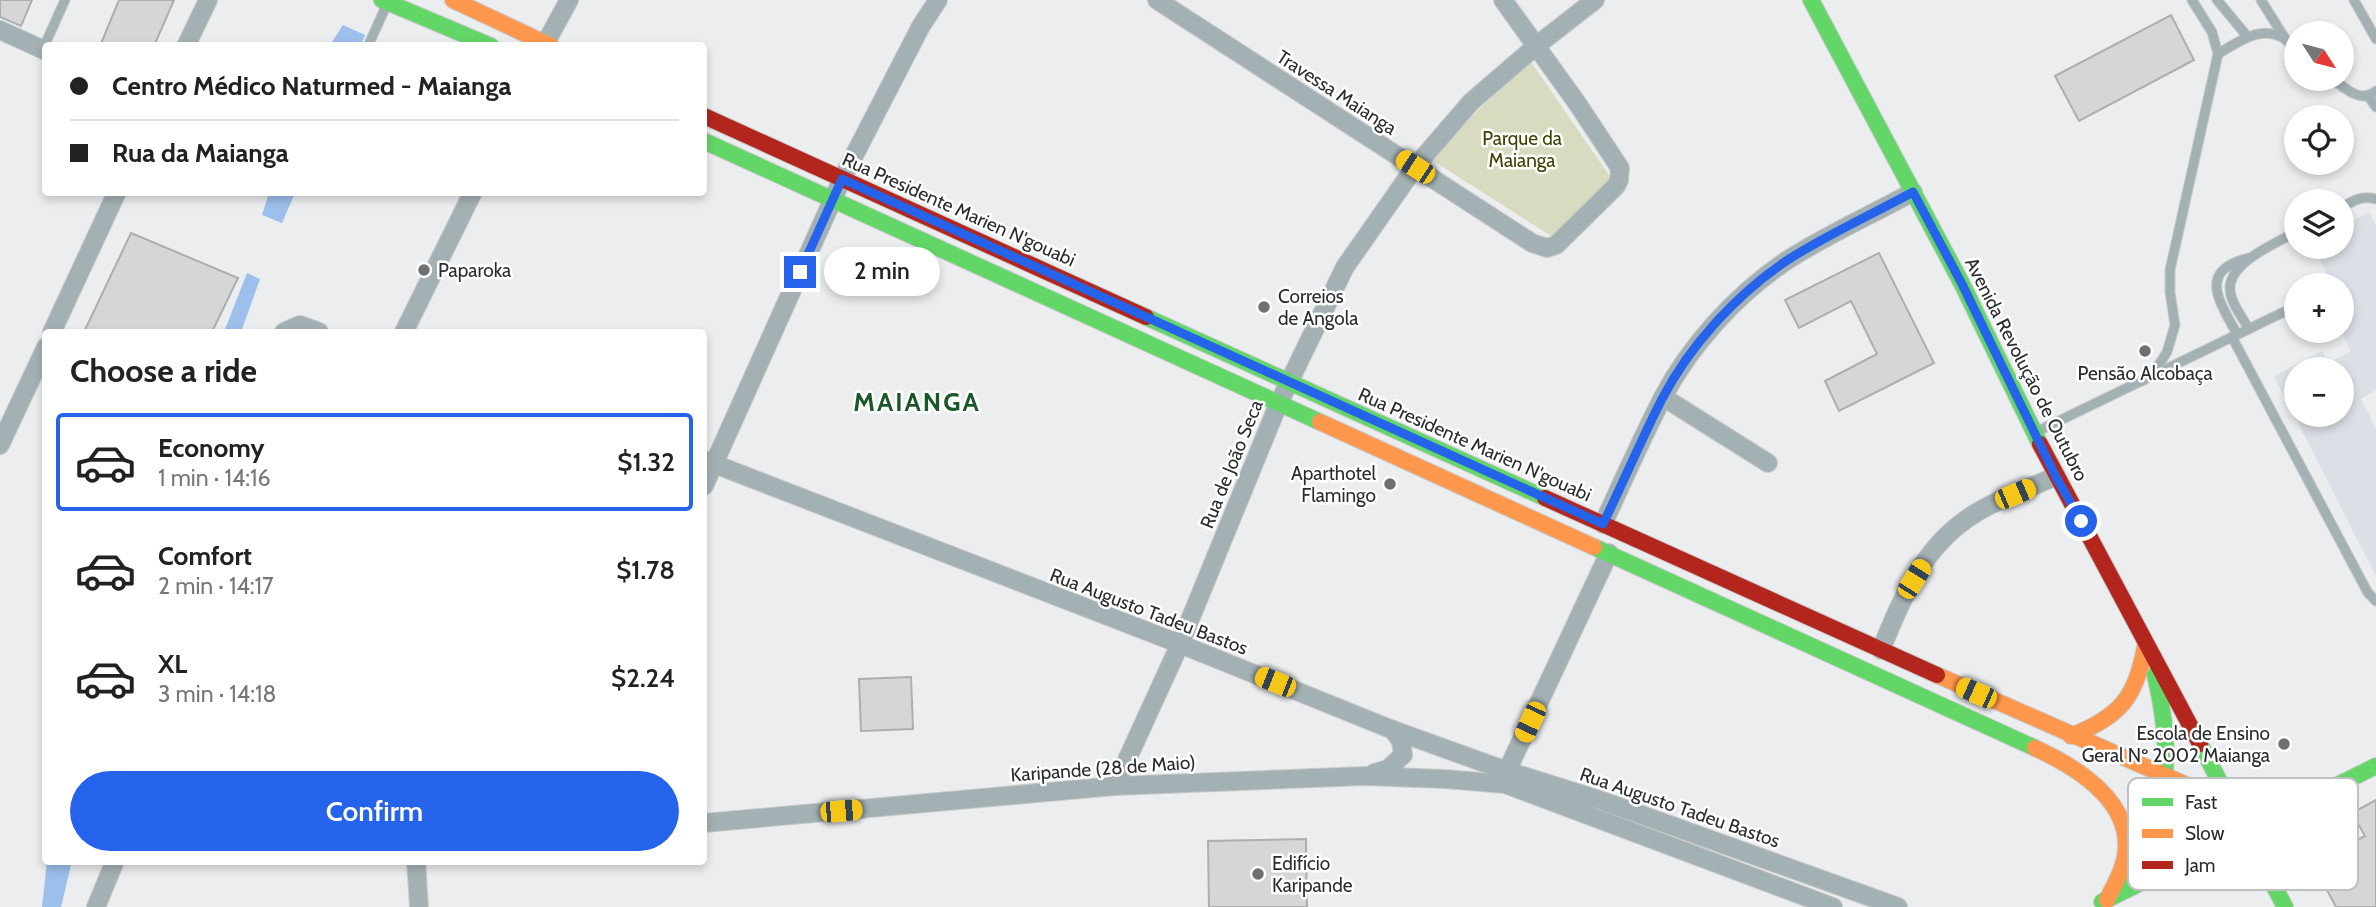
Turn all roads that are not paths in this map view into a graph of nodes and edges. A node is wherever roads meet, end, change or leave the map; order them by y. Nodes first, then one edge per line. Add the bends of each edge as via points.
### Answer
1 (65, 0) edge
2 (453, 0) edge
3 (569, 0) edge
4 (938, 0) edge
5 (1157, 0) edge
6 (1503, 0) edge
7 (1595, 0) edge
8 (1811, 0) edge
9 (2192, 0) edge
10 (2217, 0) edge
11 (2261, 0) edge
12 (2354, 0) edge
13 (207, 1) edge
14 (385, 1) edge
15 (0, 30) edge
16 (2247, 36) junction
17 (2284, 37) edge
18 (2284, 39) edge
19 (2376, 39) edge
20 (47, 42) edge
21 (188, 42) edge
22 (370, 42) edge
23 (482, 42) edge
24 (541, 42) edge
25 (548, 42) edge
26 (1536, 46) junction
27 (42, 49) edge
28 (2218, 54) junction
29 (2352, 91) edge
30 (2372, 94) edge
31 (2376, 107) edge
32 (707, 117) edge
33 (707, 142) edge
34 (1415, 167) junction
35 (842, 179) junction
36 (1913, 192) junction
37 (115, 196) edge
38 (471, 196) edge
39 (2376, 199) edge
40 (832, 200) junction
41 (2354, 201) edge
42 (2284, 239) edge
43 (2251, 257) junction
44 (2284, 312) edge
45 (2249, 328) junction
46 (53, 329) edge
47 (291, 329) edge
48 (311, 329) edge
49 (405, 329) edge
50 (2234, 336) junction
51 (42, 356) edge
52 (2142, 380) junction
53 (1289, 382) junction
54 (1663, 397) junction
55 (1278, 405) junction
56 (2035, 433) junction
57 (0, 445) edge
58 (708, 462) edge
59 (1768, 463) dead end
60 (2056, 477) junction
61 (1603, 524) junction
62 (1608, 553) junction
63 (2376, 601) edge
64 (2146, 639) junction
65 (1180, 644) junction
66 (1881, 650) junction
67 (1393, 730) junction
68 (2071, 736) junction
69 (2376, 766) edge
70 (1364, 776) junction
71 (2166, 776) junction
72 (1506, 777) junction
73 (2171, 778) edge
74 (2218, 778) edge
75 (2352, 778) edge
76 (1115, 786) junction
77 (707, 823) edge
78 (113, 865) edge
79 (416, 865) edge
80 (2128, 871) edge
81 (2128, 889) edge
82 (2276, 890) edge
83 (2100, 903) edge
84 (96, 907) edge
85 (419, 907) edge
86 (1833, 907) edge
87 (1898, 907) edge
88 (2285, 907) edge

1 - 20 lane
2 - 24 street
3 - 25 street
4 - 35 street
5 - 34 street, Travessa Maianga
6 - 26 street, Travessa Maianga
7 - 26 street, Rua de João Seca
8 - 36 street, Avenida Revolução de Outubro
9 - 28 lane via 2212,32
10 - 16 lane
11 - 17 lane
12 - 19 lane
13 - 21 street
14 - 22 lane
14 - 23 street
15 - 27 street
16 - 18 lane via 2265,34
16 - 28 lane
26 - 34 street, Rua de João Seca via 1471,102
26 - 34 street, Travessa Maianga via 1617,160 1620,174 1616,186 1547,248 1532,243
28 - 52 lane via 2171,270 2175,325 2167,352
29 - 30 lane via 2360,96
30 - 31 lane
32 - 35 street, Rua Presidente Marien N'gouabi
33 - 40 street
34 - 53 street, Rua de João Seca via 1345,267
35 - 40 street
35 - 53 street, Rua Presidente Marien N'gouabi
36 - 54 street via 1787,261 1745,293 1690,355
36 - 56 street, Avenida Revolução de Outubro
37 - 46 street
38 - 49 street
39 - 41 lane
40 - 55 street
40 - 58 street
42 - 43 lane
43 - 45 lane via 2230,289
43 - 50 lane via 2233,261 2217,278 2215,288
44 - 45 lane
45 - 50 lane
47 - 48 street via 300,325
50 - 52 lane
50 - 63 lane
51 - 57 street
52 - 56 lane
53 - 55 street, Rua de João Seca
53 - 61 street, Rua Presidente Marien N'gouabi
54 - 59 street
54 - 61 street
55 - 62 street
55 - 65 street, Rua de João Seca
56 - 60 street, Avenida Revolução de Outubro
58 - 65 street, Rua Augusto Tadeu Bastos
60 - 64 street, Avenida Revolução de Outubro
60 - 66 street via 1994,503 1944,537 1903,596
61 - 66 street, Rua Presidente Marien N'gouabi
62 - 72 street
62 - 83 street via 2062,761 2090,779 2116,809 2126,847 2123,866
64 - 68 street via 2142,668 2127,703 2111,717
64 - 71 street via 2168,742
64 - 74 street, Avenida Revolução de Outubro
65 - 67 street, Rua Augusto Tadeu Bastos
65 - 76 street, Rua de João Seca
66 - 68 street, Rua Presidente Marien N'gouabi
67 - 70 street via 1403,755 1388,769
67 - 72 street, Rua Augusto Tadeu Bastos
68 - 71 street, Rua Presidente Marien N'gouabi
69 - 75 street
70 - 72 street, Karipande (28 de Maio)
70 - 76 street, Karipande (28 de Maio)
71 - 73 street, Rua Presidente Marien N'gouabi
72 - 86 street, Rua Augusto Tadeu Bastos
72 - 87 street, Rua Augusto Tadeu Bastos via 1600,800
76 - 77 street, Karipande (28 de Maio)
78 - 84 street
79 - 85 street
80 - 83 street
81 - 83 street
82 - 88 street, Avenida Revolução de Outubro

